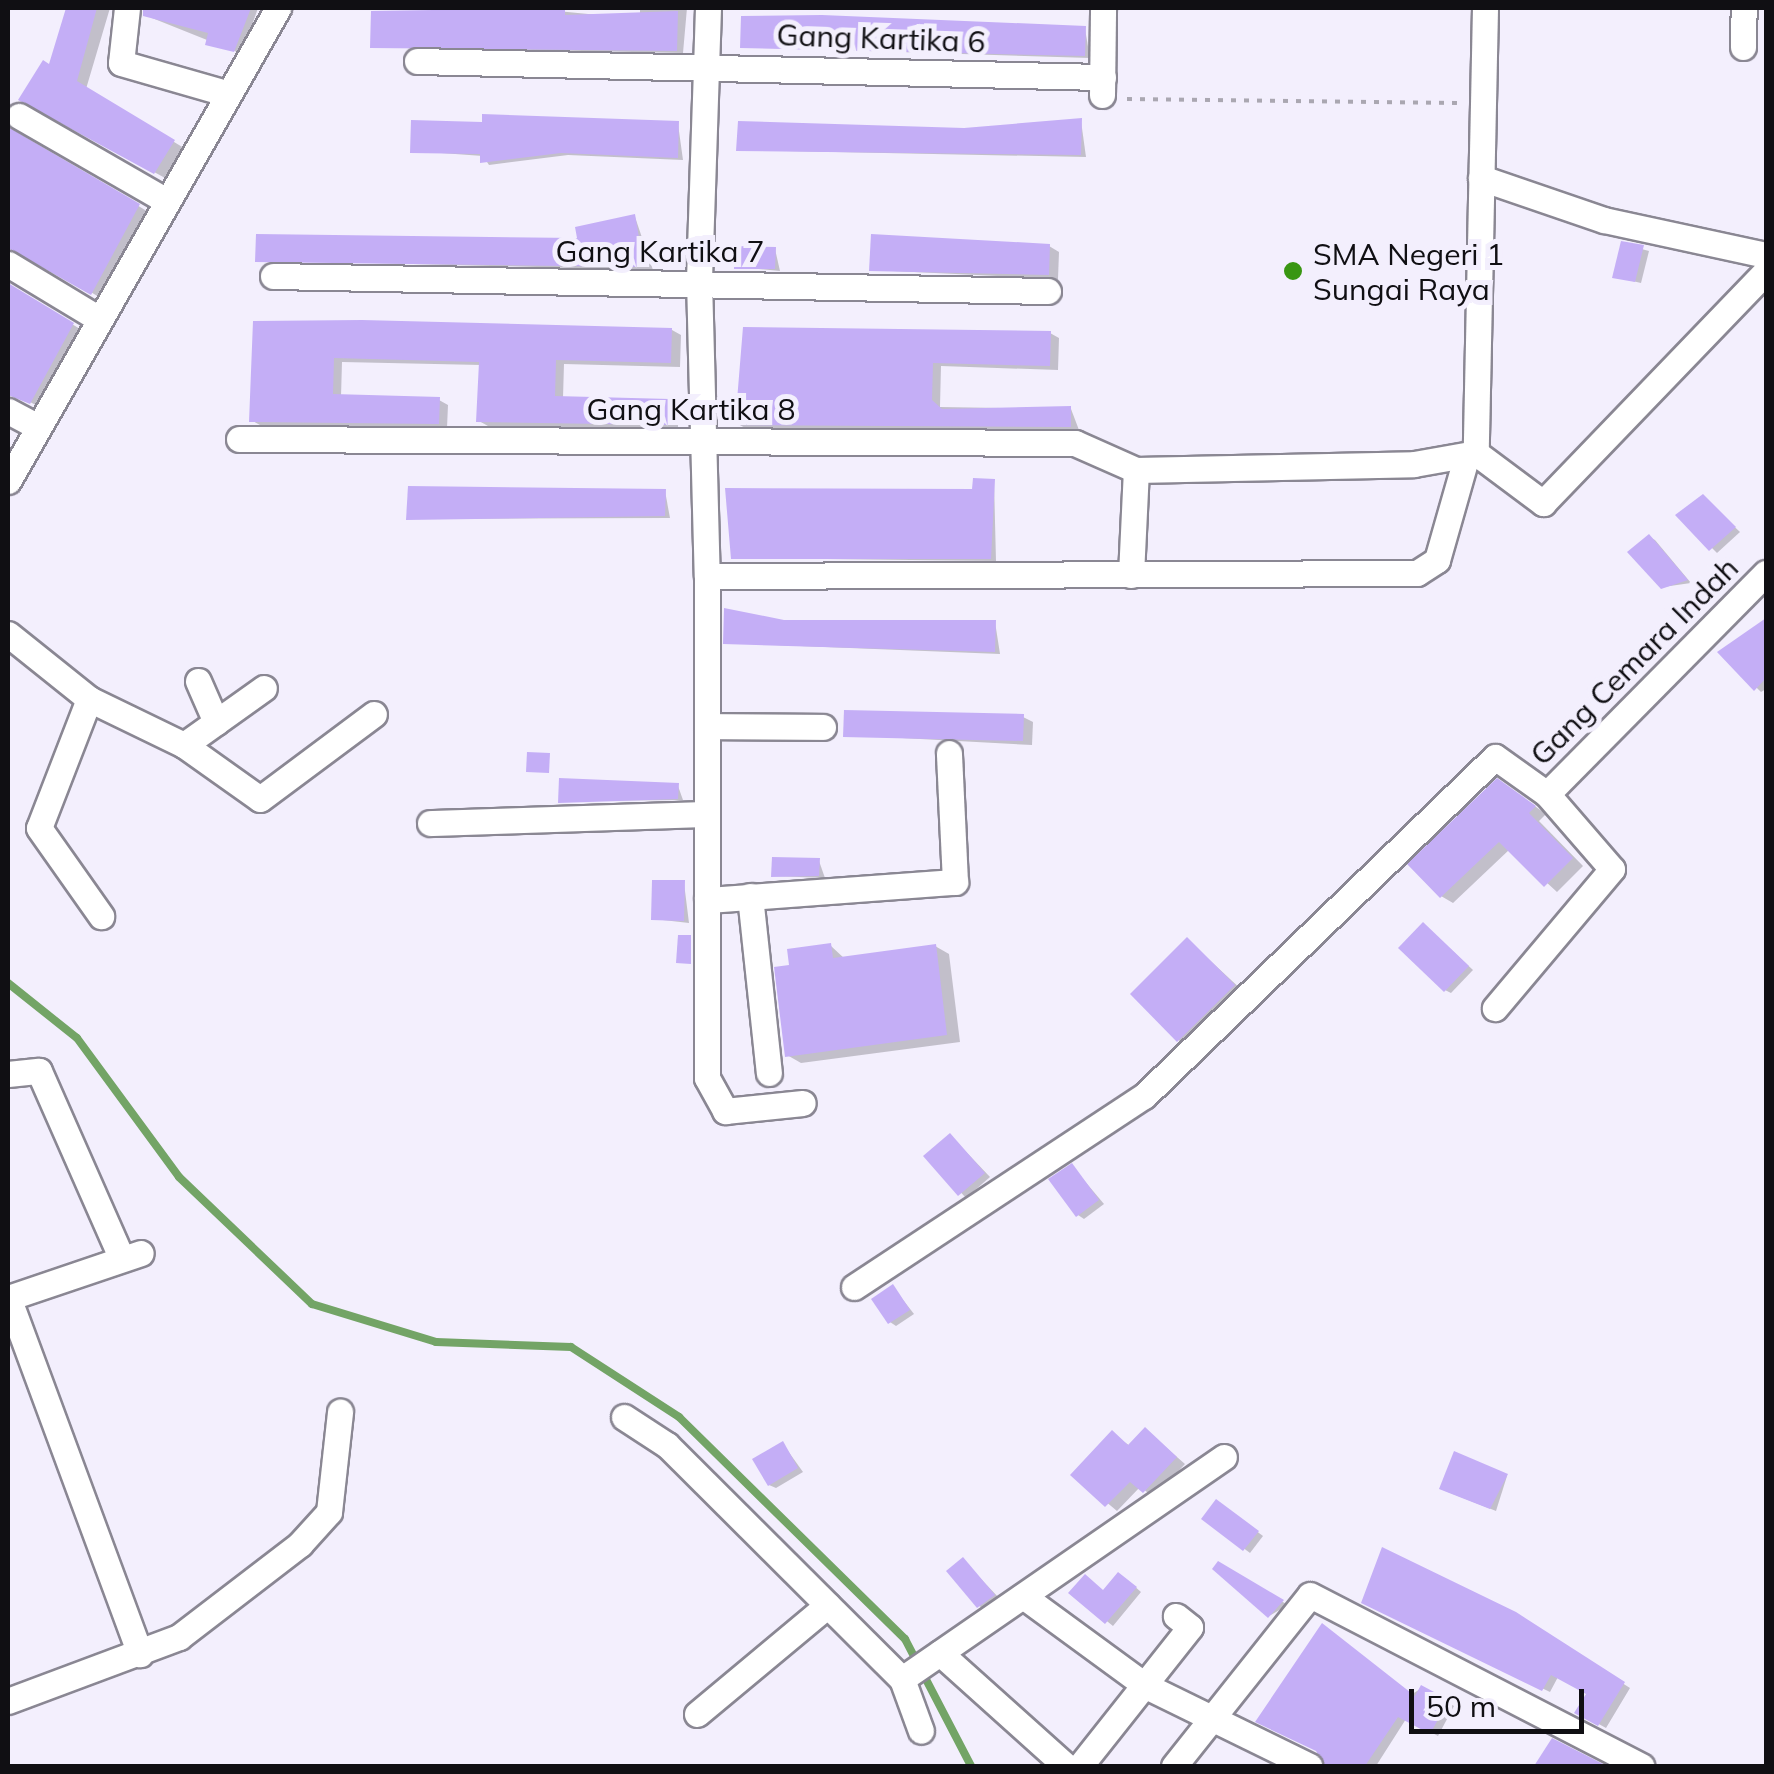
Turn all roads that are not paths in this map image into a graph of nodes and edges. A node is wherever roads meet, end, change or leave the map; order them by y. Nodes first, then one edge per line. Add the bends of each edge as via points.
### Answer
1 (127, 8) edge
2 (278, 8) edge
3 (708, 8) edge
4 (1104, 8) edge
5 (1486, 8) edge
6 (1744, 8) edge
7 (1742, 47) dead end
8 (417, 62) dead end
9 (704, 65) junction
10 (229, 94) junction
11 (19, 116) dead end
12 (1481, 178) junction
13 (167, 201) junction
14 (1766, 255) edge
15 (8, 264) edge
16 (1766, 271) edge
17 (273, 276) dead end
18 (699, 280) junction
19 (1048, 291) dead end
20 (99, 319) junction
21 (8, 411) edge
22 (36, 426) junction
23 (239, 438) dead end
24 (703, 442) junction
25 (1471, 456) junction
26 (1136, 470) junction
27 (8, 481) edge
28 (1766, 573) edge
29 (708, 576) junction
30 (1131, 576) junction
31 (8, 634) edge
32 (198, 681) dead end
33 (264, 688) dead end
34 (88, 699) junction
35 (374, 714) dead end
36 (216, 722) junction
37 (707, 726) junction
38 (823, 727) dead end
39 (184, 745) junction
40 (949, 753) dead end
41 (1547, 794) junction
42 (707, 814) junction
43 (430, 823) dead end
44 (750, 896) junction
45 (707, 900) junction
46 (101, 916) dead end
47 (1496, 1008) dead end
48 (769, 1073) dead end
49 (8, 1074) edge
50 (803, 1103) dead end
51 (854, 1287) dead end
52 (8, 1298) edge
53 (340, 1412) dead end
54 (624, 1418) dead end
55 (1224, 1457) dead end
56 (1023, 1596) junction
57 (828, 1606) junction
58 (1176, 1616) dead end
59 (140, 1654) junction
60 (920, 1667) junction
61 (1146, 1686) junction
62 (8, 1701) edge
63 (697, 1714) dead end
64 (1212, 1718) junction
65 (921, 1732) dead end
66 (1066, 1766) edge
67 (1080, 1766) edge
68 (1174, 1766) edge
69 (1309, 1766) edge
70 (1641, 1766) edge

1 - 10 street via 120,64
2 - 10 street
3 - 9 street
4 - 9 street, Gang Kartika 6 via 1102,86
5 - 12 street
6 - 7 street
8 - 9 street, Gang Kartika 6
9 - 18 street
10 - 13 street
11 - 13 street
12 - 14 street via 1604,220
12 - 25 street
13 - 20 street
15 - 20 street
16 - 25 street via 1543,503
17 - 18 street, Gang Kartika 7
18 - 19 street, Gang Kartika 7
18 - 24 street
20 - 22 street
21 - 22 street
22 - 27 street
23 - 24 street, Gang Kartika 8
24 - 26 street, Gang Kartika 8 via 1075,443
24 - 29 street
25 - 26 street, Gang Kartika 8
25 - 30 street via 1437,560 1417,572
26 - 30 street
28 - 41 street, Gang Cemara Indah
29 - 30 street
29 - 37 street
31 - 34 street
32 - 36 street
33 - 36 street
34 - 39 street
34 - 46 street via 39,828
35 - 39 street via 260,800
36 - 39 street
37 - 38 street
37 - 42 street
40 - 44 street via 955,882
41 - 47 street via 1612,869
41 - 51 street via 1510,764 1482,762 1144,1096
42 - 43 street
42 - 45 street
44 - 45 street
44 - 48 street
45 - 50 street via 707,1078 725,1111
49 - 52 street via 39,1070 131,1254
52 - 59 street
53 - 59 street via 329,1512 209,1620
54 - 57 street via 668,1445
55 - 56 street
56 - 60 street
56 - 61 street
57 - 60 street
57 - 63 street
58 - 61 street via 1190,1627
59 - 62 street
60 - 65 street
60 - 66 street
61 - 64 street
61 - 67 street
64 - 68 street
64 - 69 street
64 - 70 street via 1310,1596

